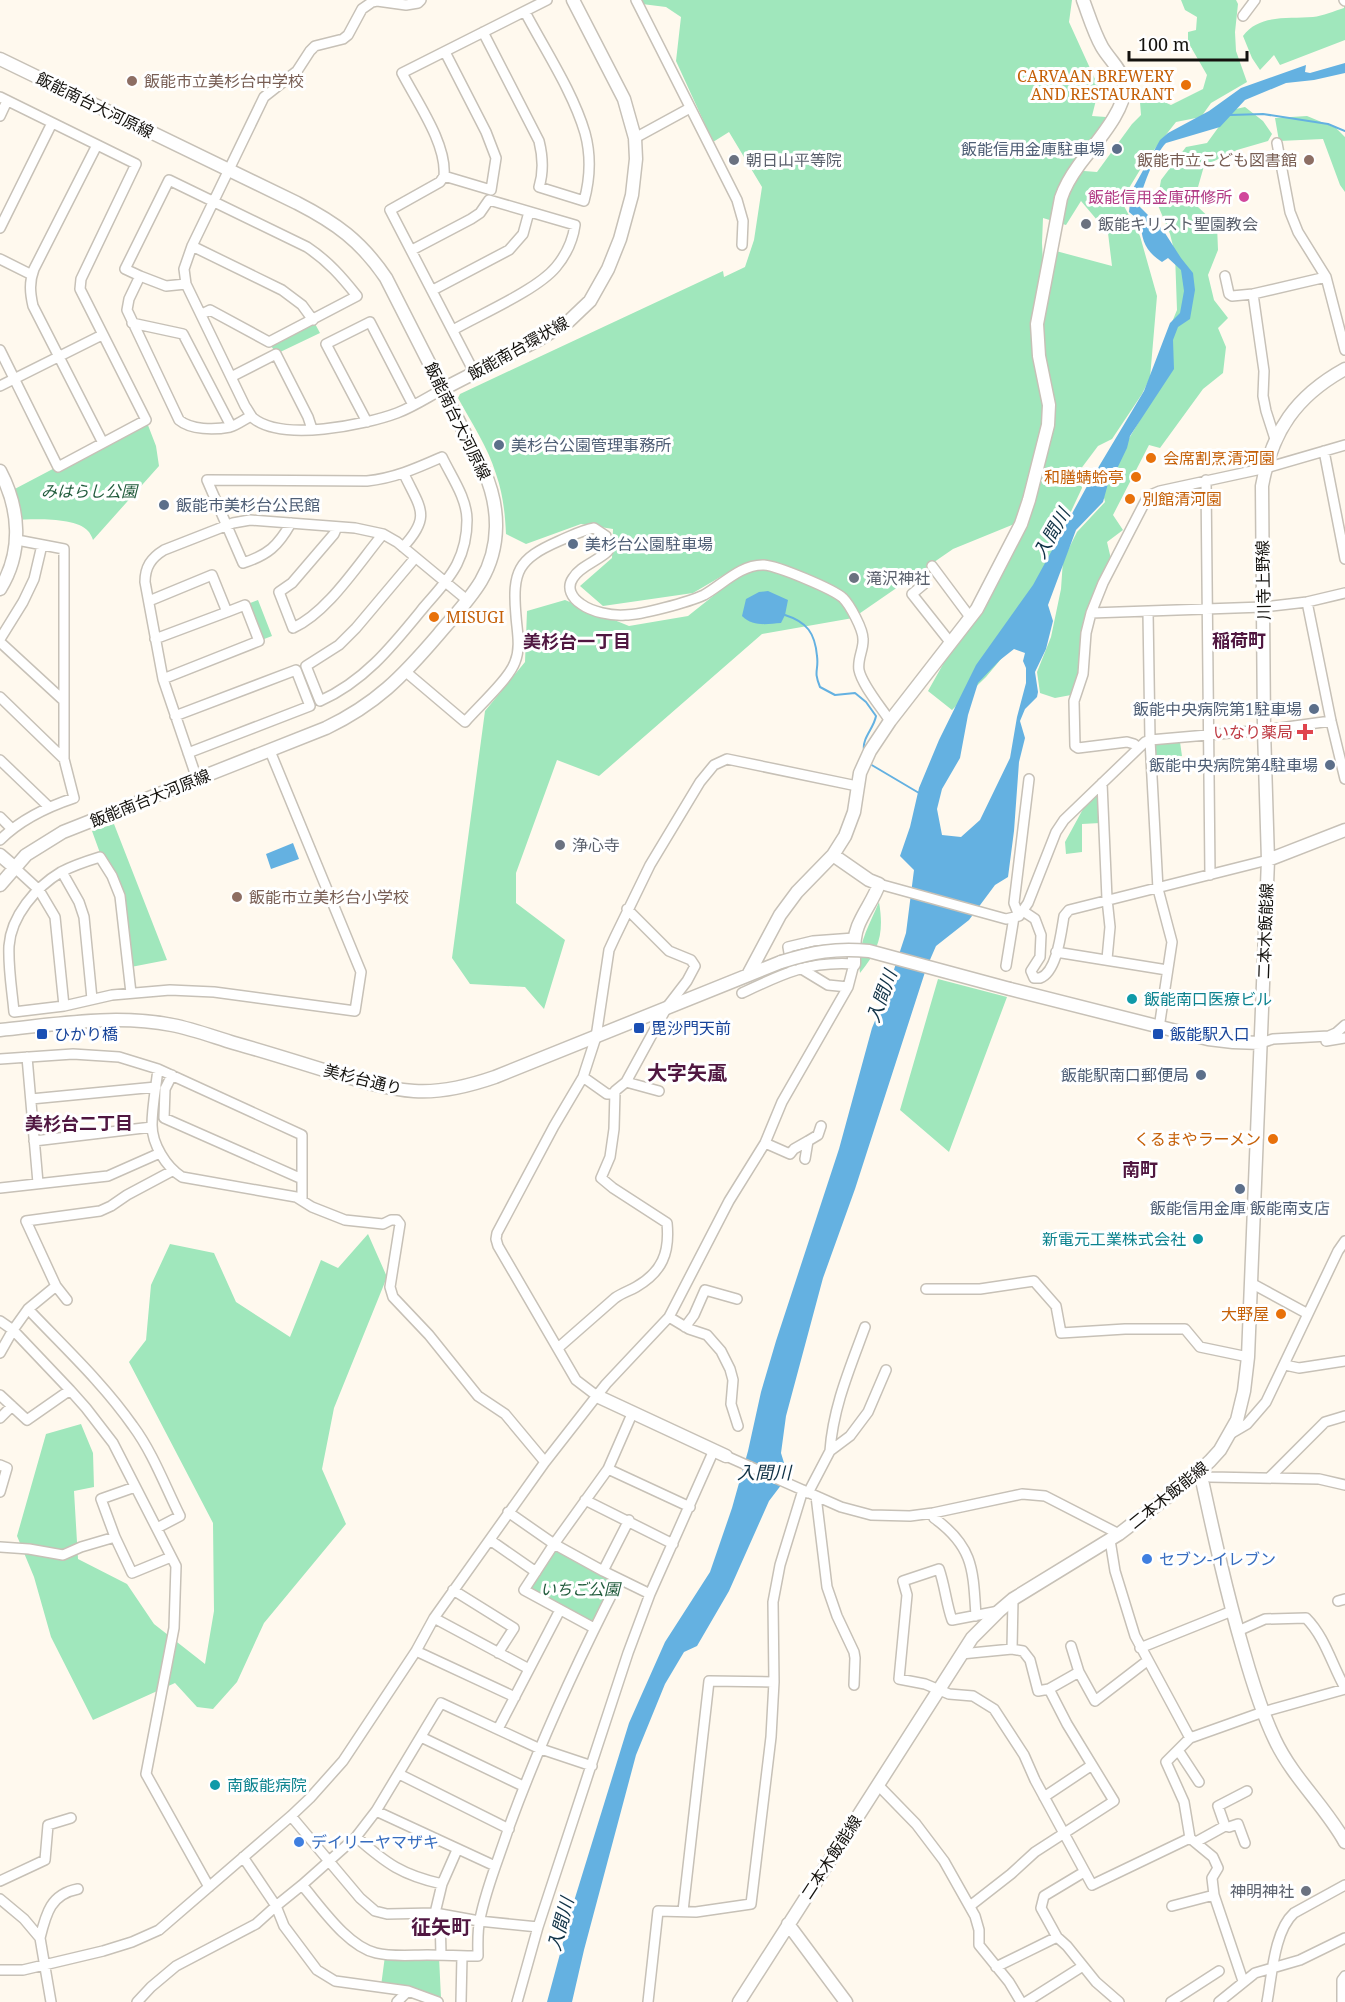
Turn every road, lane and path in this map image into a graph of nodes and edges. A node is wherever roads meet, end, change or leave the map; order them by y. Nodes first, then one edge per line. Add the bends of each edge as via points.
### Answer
1 (421, 0) edge
2 (548, 0) edge
3 (573, 0) edge
4 (636, 0) edge
5 (1083, 0) edge
6 (1255, 0) edge
7 (525, 12) junction
8 (1243, 16) dead end
9 (483, 32) junction
10 (445, 52) junction
11 (0, 59) edge
12 (4, 99) edge
13 (690, 108) junction
14 (0, 116) edge
15 (52, 123) junction
16 (635, 138) junction
17 (1276, 143) dead end
18 (97, 145) junction
19 (230, 170) junction
20 (444, 176) junction
21 (214, 201) junction
22 (529, 212) junction
23 (0, 228) edge
24 (742, 245) dead end
25 (192, 246) junction
26 (411, 250) junction
27 (0, 259) edge
28 (32, 275) junction
29 (140, 276) junction
30 (1225, 276) dead end
31 (1326, 277) junction
32 (186, 284) junction
33 (433, 290) junction
34 (1253, 294) junction
35 (202, 314) junction
36 (313, 320) junction
37 (132, 323) junction
38 (453, 330) junction
39 (102, 334) junction
40 (0, 350) edge
41 (1345, 350) edge
42 (59, 356) junction
43 (1345, 369) edge
44 (474, 372) junction
45 (231, 377) junction
46 (14, 378) junction
47 (0, 386) edge
48 (442, 389) junction
49 (413, 405) junction
50 (251, 416) junction
51 (367, 422) junction
52 (231, 426) junction
53 (312, 429) junction
54 (1275, 439) junction
55 (103, 443) junction
56 (1345, 445) edge
57 (1324, 451) junction
58 (1266, 468) junction
59 (0, 471) edge
60 (404, 474) junction
61 (1206, 480) junction
62 (291, 523) junction
63 (226, 525) junction
64 (338, 527) junction
65 (383, 534) junction
66 (17, 540) junction
67 (42, 545) junction
68 (403, 546) junction
69 (416, 558) junction
70 (1345, 560) edge
71 (932, 566) dead end
72 (446, 581) junction
73 (924, 585) dead end
74 (0, 589) edge
75 (1345, 593) edge
76 (467, 600) junction
77 (149, 601) junction
78 (1307, 602) junction
79 (1263, 607) junction
80 (1206, 608) junction
81 (227, 612) junction
82 (1148, 612) junction
83 (1091, 613) junction
84 (970, 617) junction
85 (155, 639) junction
86 (0, 640) edge
87 (950, 642) junction
88 (406, 672) junction
89 (163, 680) junction
90 (0, 697) edge
91 (63, 700) junction
92 (174, 716) junction
93 (890, 721) junction
94 (1331, 721) junction
95 (1264, 730) junction
96 (1207, 734) junction
97 (1150, 740) junction
98 (1138, 747) junction
99 (270, 751) junction
100 (188, 753) junction
101 (64, 759) junction
102 (0, 760) edge
103 (1345, 776) edge
104 (197, 779) junction
105 (1029, 779) dead end
106 (1102, 783) junction
107 (857, 786) junction
108 (49, 807) junction
109 (0, 817) edge
110 (11, 828) junction
111 (1345, 831) edge
112 (0, 840) edge
113 (0, 855) edge
114 (833, 855) junction
115 (1268, 860) junction
116 (14, 867) junction
117 (62, 872) junction
118 (1210, 875) junction
119 (879, 884) junction
120 (0, 885) edge
121 (1158, 889) junction
122 (39, 890) junction
123 (1107, 899) junction
124 (627, 909) junction
125 (1016, 916) junction
126 (854, 938) junction
127 (1056, 952) junction
128 (1107, 959) junction
129 (854, 964) junction
130 (1005, 966) dead end
131 (796, 969) junction
132 (1167, 970) junction
133 (748, 975) junction
134 (848, 987) junction
135 (131, 993) junction
136 (742, 993) dead end
137 (92, 999) junction
138 (64, 1006) junction
139 (667, 1007) junction
140 (1345, 1025) edge
141 (1159, 1028) junction
142 (0, 1030) edge
143 (596, 1037) junction
144 (1345, 1038) edge
145 (1261, 1043) junction
146 (27, 1057) junction
147 (0, 1059) edge
148 (158, 1069) junction
149 (172, 1075) junction
150 (583, 1077) junction
151 (626, 1082) junction
152 (156, 1087) junction
153 (659, 1091) dead end
154 (613, 1094) junction
155 (31, 1099) junction
156 (821, 1126) dead end
157 (152, 1127) junction
158 (34, 1140) junction
159 (808, 1141) junction
160 (765, 1143) junction
161 (160, 1153) junction
162 (805, 1159) dead end
163 (172, 1171) junction
164 (302, 1179) junction
165 (38, 1183) junction
166 (0, 1188) edge
167 (302, 1200) junction
168 (1345, 1241) edge
169 (1251, 1283) junction
170 (56, 1286) junction
171 (926, 1289) dead end
172 (736, 1299) dead end
173 (67, 1300) dead end
174 (28, 1309) junction
175 (1308, 1314) junction
176 (669, 1317) junction
177 (0, 1321) edge
178 (685, 1327) junction
179 (865, 1327) dead end
180 (13, 1330) junction
181 (558, 1348) junction
182 (0, 1353) edge
183 (1248, 1357) junction
184 (1345, 1361) edge
185 (1285, 1365) junction
186 (885, 1370) dead end
187 (70, 1390) junction
188 (0, 1395) edge
189 (597, 1396) junction
190 (12, 1406) junction
191 (632, 1414) junction
192 (1345, 1416) edge
193 (0, 1418) edge
194 (738, 1426) dead end
195 (1230, 1434) junction
196 (714, 1450) junction
197 (830, 1451) junction
198 (726, 1456) joint
199 (545, 1462) junction
200 (0, 1465) edge
201 (608, 1469) junction
202 (1200, 1472) junction
203 (1269, 1478) junction
204 (1345, 1485) edge
205 (135, 1487) junction
206 (0, 1492) edge
207 (806, 1492) junction
208 (585, 1500) junction
209 (690, 1507) junction
210 (508, 1512) junction
211 (933, 1513) junction
212 (628, 1520) junction
213 (157, 1528) junction
214 (115, 1537) junction
215 (1115, 1537) junction
216 (490, 1540) junction
217 (554, 1544) junction
218 (673, 1544) junction
219 (0, 1547) edge
220 (171, 1557) junction
221 (603, 1571) junction
222 (536, 1572) junction
223 (619, 1580) junction
224 (453, 1590) junction
225 (650, 1594) junction
226 (1013, 1599) junction
227 (560, 1610) junction
228 (999, 1611) junction
229 (1232, 1611) junction
230 (976, 1616) junction
231 (434, 1618) junction
232 (594, 1628) junction
233 (1238, 1630) junction
234 (1071, 1646) dead end
235 (1140, 1648) junction
236 (1012, 1649) junction
237 (416, 1651) junction
238 (498, 1653) junction
239 (961, 1654) junction
240 (1147, 1661) junction
241 (529, 1669) junction
242 (1079, 1672) junction
243 (774, 1682) junction
244 (854, 1685) dead end
245 (939, 1689) junction
246 (1049, 1689) junction
247 (1345, 1689) edge
248 (515, 1697) junction
249 (1263, 1712) junction
250 (498, 1729) junction
251 (421, 1737) junction
252 (1190, 1738) junction
253 (538, 1748) junction
254 (1178, 1750) junction
255 (1092, 1765) junction
256 (592, 1766) junction
257 (399, 1774) junction
258 (1199, 1782) dead end
259 (878, 1785) junction
260 (524, 1786) junction
261 (1248, 1791) dead end
262 (1044, 1797) junction
263 (376, 1810) junction
264 (291, 1816) junction
265 (71, 1818) dead end
266 (1225, 1826) junction
267 (509, 1829) junction
268 (1064, 1834) junction
269 (356, 1837) junction
270 (1193, 1840) junction
271 (1345, 1842) edge
272 (1245, 1843) dead end
273 (457, 1850) junction
274 (243, 1857) junction
275 (329, 1862) junction
276 (495, 1866) junction
277 (1084, 1872) junction
278 (0, 1881) edge
279 (442, 1884) junction
280 (302, 1885) junction
281 (1345, 1885) edge
282 (209, 1887) junction
283 (78, 1888) dead end
284 (1214, 1895) junction
285 (0, 1899) edge
286 (276, 1906) junction
287 (970, 1906) junction
288 (1172, 1906) dead end
289 (683, 1911) junction
290 (437, 1913) junction
291 (479, 1921) junction
292 (788, 1924) junction
293 (538, 1927) junction
294 (1057, 1937) junction
295 (40, 1938) junction
296 (1345, 1938) edge
297 (441, 1955) junction
298 (462, 1956) junction
299 (44, 1964) junction
300 (1083, 1966) junction
301 (996, 1967) junction
302 (1274, 1967) junction
303 (0, 1970) edge
304 (1219, 1971) dead end
305 (1345, 1976) edge
306 (1244, 1982) junction
307 (408, 1991) junction
308 (51, 2002) edge
309 (137, 2002) edge
310 (397, 2002) edge
311 (438, 2002) edge
312 (461, 2002) edge
313 (517, 2002) edge
314 (648, 2002) edge
315 (739, 2002) edge
316 (846, 2002) edge
317 (1021, 2002) edge
318 (1026, 2002) edge
319 (1119, 2002) edge
320 (1171, 2002) edge
321 (1219, 2002) edge
322 (1267, 2002) edge
323 (1342, 2002) edge

1 - 19 street via 406,5 372,2 362,9 343,39 315,46 301,68 264,97
2 - 7 street
3 - 16 street, 飯能南台環状線 via 624,99
4 - 13 street
5 - 84 street via 1096,36 1125,74 1124,95 1107,131 1079,165 1060,198 1037,324 1048,425 1021,524
6 - 8 street
7 - 9 street
7 - 9 street via 585,133 589,160 584,201 540,187 543,158 539,141
9 - 10 street
10 - 20 street via 402,74 438,141
10 - 20 street via 496,158 491,190
11 - 19 street, 飯能南台大河原線
12 - 14 street
12 - 15 street
13 - 16 street
13 - 24 street via 741,211
15 - 18 street
15 - 23 street
16 - 44 street, 飯能南台環状線 via 632,195 621,238 590,301 562,326
17 - 31 street via 1290,212
18 - 28 street
18 - 39 street via 136,164 81,279 80,289
19 - 21 street
19 - 48 street, 飯能南台大河原線 via 323,216 359,243 386,278
20 - 26 street via 390,210
21 - 25 street
21 - 29 street via 169,180 125,269
21 - 36 street via 307,247 340,274 357,297
22 - 26 street via 489,200 471,219
22 - 33 street via 523,234 509,250
22 - 38 street via 576,225 556,267 536,284
25 - 32 street via 184,269
25 - 36 street via 282,290 302,305
26 - 33 street
27 - 28 street
28 - 42 street via 33,306
29 - 32 street via 166,286
29 - 37 street via 127,310
30 - 34 street via 1232,296
31 - 34 street
31 - 41 street
32 - 35 street
33 - 38 street
34 - 54 street via 1264,370 1263,396
35 - 36 street via 210,310 269,342
35 - 45 street
37 - 52 street via 183,334
37 - 52 street via 179,420 195,428
38 - 44 street
39 - 42 street
39 - 55 street via 146,420
40 - 46 street
42 - 46 street
42 - 55 street
43 - 54 street, 川寺上野線 via 1303,399
44 - 48 street, 飯能南台環状線
45 - 50 street
45 - 53 street via 276,354
46 - 47 street
46 - 55 street via 58,466
48 - 49 street
48 - 76 street, 飯能南台大河原線 via 484,471 496,510 494,544 486,570
49 - 51 street
49 - 51 street via 370,322 326,344
50 - 52 street
50 - 53 street via 268,426
51 - 53 street via 337,429
54 - 58 street, 川寺上野線
56 - 57 street
57 - 58 street
57 - 70 street
58 - 61 street
58 - 79 street, 川寺上野線 via 1262,486
59 - 66 street via 12,500
60 - 63 street via 368,481 207,480
60 - 68 street via 422,518
60 - 72 street via 442,457 465,503 466,541
61 - 80 street
61 - 83 street via 1148,496
62 - 63 street via 250,520
62 - 63 street via 272,550 243,563
62 - 64 street
63 - 77 street via 155,555 145,576
64 - 65 street
64 - 65 street via 292,584 279,592 293,628 327,603
65 - 68 street
66 - 67 street
66 - 74 street via 8,576
67 - 86 street via 34,579
67 - 91 street via 64,549
68 - 69 street
69 - 72 street
69 - 72 street via 339,645 306,666 320,701 374,666
71 - 84 street
72 - 76 street
73 - 87 street via 912,594 927,605
75 - 78 street
76 - 88 street, 飯能南台大河原線
77 - 81 street via 212,575
77 - 85 street
78 - 79 street
78 - 94 street
79 - 80 street
79 - 95 street, 川寺上野線
80 - 82 street
80 - 96 street
81 - 85 street
81 - 89 street via 245,605 259,641
82 - 83 street
82 - 97 street
83 - 98 street via 1083,674 1074,702 1075,746 1127,742
84 - 87 street
85 - 89 street
86 - 91 street
87 - 93 street
88 - 93 street via 465,722 515,662 518,639 514,591 525,561 542,549 594,528 606,536 608,550 574,575 569,590 575,601 586,608 626,615 684,602 746,569 763,565 780,568 838,595 861,629 860,672
88 - 99 street, 飯能南台大河原線 via 381,696 347,718
89 - 92 street
90 - 101 street
91 - 101 street
92 - 100 street
92 - 100 street via 296,670 310,706
93 - 107 street via 867,759
94 - 95 street
94 - 103 street
95 - 96 street
95 - 115 street, 川寺上野線
96 - 97 street
96 - 118 street
97 - 98 street
97 - 121 street
98 - 106 street
99 - 104 street, 飯能南台大河原線
99 - 135 street via 360,972 355,1011 193,991
100 - 104 street
101 - 108 street via 75,798
102 - 108 street
104 - 116 street, 飯能南台大河原線 via 63,832 35,848
105 - 125 street via 1014,903
106 - 123 street
106 - 125 street via 1056,832 1028,903
107 - 114 street via 849,828
107 - 124 street via 726,759 720,761 700,782
108 - 110 street
109 - 110 street
110 - 112 street
111 - 115 street, 二本木飯能線
113 - 116 street
114 - 119 street
114 - 133 street via 788,903
115 - 118 street
115 - 145 street, 二本木飯能線
116 - 120 street, 飯能南台大河原線
116 - 122 street
117 - 122 street
117 - 135 street via 100,857 112,876 120,897
117 - 137 street via 84,917
118 - 121 street
119 - 125 street
119 - 126 street
121 - 123 street
121 - 132 street via 1172,942
122 - 138 street via 55,917
122 - 138 street via 23,907 9,945 14,1012
123 - 127 street via 1069,910 1064,916
123 - 128 street
124 - 139 street via 669,951 691,960 695,966
124 - 143 street via 609,950
125 - 127 street via 1035,919 1041,935 1040,957 1031,971 1034,978 1045,977
125 - 130 street
126 - 129 street
126 - 131 street via 788,947
127 - 128 street
128 - 132 street
129 - 131 street via 833,962
129 - 134 street
131 - 134 street via 828,985
131 - 136 street
132 - 141 street
133 - 139 street, 美杉台通り
133 - 141 street, 美杉台通り, bridge via 828,950 869,951
134 - 160 street via 782,1102
135 - 137 street
137 - 138 street
139 - 143 street, 美杉台通り
139 - 151 street
140 - 145 street via 1329,1036
141 - 145 street, 美杉台通り via 1208,1039
142 - 143 street, 美杉台通り via 103,1020 150,1022 210,1035 358,1080 416,1091 480,1082
143 - 150 street
144 - 145 street
145 - 169 street, 二本木飯能線
146 - 147 street
146 - 148 street via 119,1057
146 - 155 street
148 - 149 street
148 - 152 street
149 - 164 street via 302,1135
149 - 164 street via 165,1089 164,1118
150 - 154 street
150 - 181 street via 496,1239
151 - 153 street
151 - 154 street
152 - 155 street
152 - 157 street
154 - 181 street via 610,1157 601,1178 668,1223 665,1259 649,1277 615,1298
155 - 158 street
156 - 159 street via 818,1135
157 - 158 street
157 - 161 street
158 - 165 street
159 - 160 street via 790,1154
159 - 162 street
160 - 176 street via 729,1201
161 - 163 street
161 - 165 street via 108,1176
163 - 167 street via 182,1177
163 - 170 street via 100,1211 26,1221
164 - 167 street
165 - 166 street
167 - 199 street via 345,1220 383,1224 397,1220 400,1224 390,1287 393,1297 478,1396 505,1414
168 - 175 street
169 - 175 street
169 - 183 street, 二本木飯能線
170 - 173 street
170 - 174 street
171 - 183 street via 980,1289 1034,1281 1056,1306 1061,1333 1185,1329 1200,1347
172 - 178 street via 705,1290
174 - 180 street
174 - 213 street via 102,1386 148,1450 180,1516
175 - 185 street
176 - 178 street
176 - 189 street
177 - 180 street
178 - 194 street via 707,1335 721,1352 733,1380 731,1404
179 - 197 street via 839,1398
180 - 182 street
180 - 187 street
181 - 189 street via 576,1380
183 - 195 street, 二本木飯能線 via 1243,1399
184 - 185 street via 1299,1368
185 - 195 street via 1258,1413
186 - 197 street via 868,1412 850,1436
187 - 190 street via 27,1420
187 - 205 street via 113,1443
188 - 190 street
189 - 191 street
189 - 199 street
190 - 193 street
191 - 196 street
191 - 201 street
192 - 203 street via 1325,1422
195 - 202 street, 二本木飯能線
196 - 198 street
196 - 209 street
197 - 207 street
198 - 207 street
199 - 210 street
200 - 206 street via 7,1468
201 - 208 street
201 - 209 street
202 - 203 street via 1210,1477
202 - 215 street, 二本木飯能線
202 - 229 street
203 - 204 street via 1319,1479
205 - 213 street
205 - 214 street via 100,1499
207 - 211 street via 871,1515
207 - 243 street via 780,1564 773,1602
207 - 244 street via 827,1587 854,1652
208 - 212 street
208 - 217 street
209 - 218 street
210 - 216 street
210 - 217 street
211 - 215 street via 1035,1493
211 - 230 street via 957,1538 970,1561
212 - 218 street
212 - 221 street
213 - 220 street
214 - 219 street via 63,1556
214 - 220 street via 132,1573
215 - 226 street, 二本木飯能線
215 - 235 street via 1115,1571
216 - 222 street
216 - 224 street
217 - 221 street
217 - 222 street
218 - 225 street
220 - 282 street via 176,1566 174,1628 146,1774
221 - 223 street
222 - 227 street via 521,1588
223 - 225 street
223 - 232 street
224 - 231 street
224 - 238 street via 514,1628
225 - 256 street
226 - 228 street, 二本木飯能線
226 - 236 street
227 - 232 street
227 - 241 street
228 - 230 street
228 - 239 street, 二本木飯能線
229 - 233 street
229 - 235 street
230 - 245 street via 952,1620 939,1569 903,1581 907,1595 899,1679
231 - 237 street
231 - 238 street
232 - 253 street
233 - 247 street via 1265,1619 1306,1618 1324,1642
233 - 249 street
234 - 242 street
235 - 240 street
236 - 239 street
236 - 246 street via 1023,1651 1030,1660 1038,1691
237 - 248 street
237 - 264 street via 343,1761
238 - 241 street
239 - 245 street, 二本木飯能線
240 - 242 street via 1095,1701
240 - 252 street
241 - 248 street
242 - 246 street
243 - 289 street via 751,1904
243 - 289 street via 709,1681
245 - 259 street, 二本木飯能線
245 - 262 street via 974,1696 994,1709 1024,1755
246 - 255 street
247 - 249 street
248 - 250 street
249 - 252 street
249 - 271 street via 1293,1772
250 - 251 street via 441,1704
250 - 253 street
251 - 257 street
251 - 260 street
252 - 254 street
253 - 256 street
253 - 260 street
254 - 258 street
254 - 270 street via 1166,1762 1184,1802
255 - 262 street
255 - 268 street via 1114,1801
256 - 293 street
257 - 263 street
257 - 267 street
259 - 287 street via 931,1842
259 - 292 street, 二本木飯能線
260 - 267 street
261 - 266 street via 1218,1806
262 - 268 street
263 - 269 street
263 - 273 street
264 - 274 street
264 - 275 street
265 - 278 street via 48,1825 45,1860
266 - 270 street
266 - 272 street via 1238,1824
267 - 276 street
268 - 277 street
268 - 287 street via 1035,1852
269 - 275 street
269 - 279 street via 389,1865
270 - 277 street via 1092,1885
270 - 284 street via 1218,1868 1212,1878
273 - 276 street
273 - 279 street
274 - 282 street
274 - 286 street
275 - 280 street
275 - 290 street via 375,1911
276 - 291 street
277 - 294 street via 1044,1896 1041,1908
279 - 290 street
280 - 286 street
280 - 297 street via 346,1935 360,1945 376,1953
281 - 302 street via 1287,1919
282 - 299 street via 159,1930 103,1951
283 - 295 street via 54,1899
284 - 288 street
284 - 306 street
285 - 295 street
286 - 307 street via 284,1926 317,1970 335,1981
286 - 309 street via 256,1924 176,1966
287 - 301 street via 979,1945
289 - 314 street via 658,1911
290 - 291 street
290 - 297 street
291 - 293 street
291 - 298 street via 478,1956
292 - 315 street, 二本木飯能線
292 - 316 street
293 - 313 street
294 - 300 street
294 - 301 street
295 - 299 street
296 - 302 street via 1300,1960
297 - 298 street
298 - 312 street
299 - 303 street via 23,1970
299 - 308 street
300 - 318 street
300 - 319 street
301 - 317 street
302 - 306 street via 1255,1973
302 - 322 street
304 - 320 street
305 - 323 street
306 - 321 street
307 - 310 street
307 - 311 street

